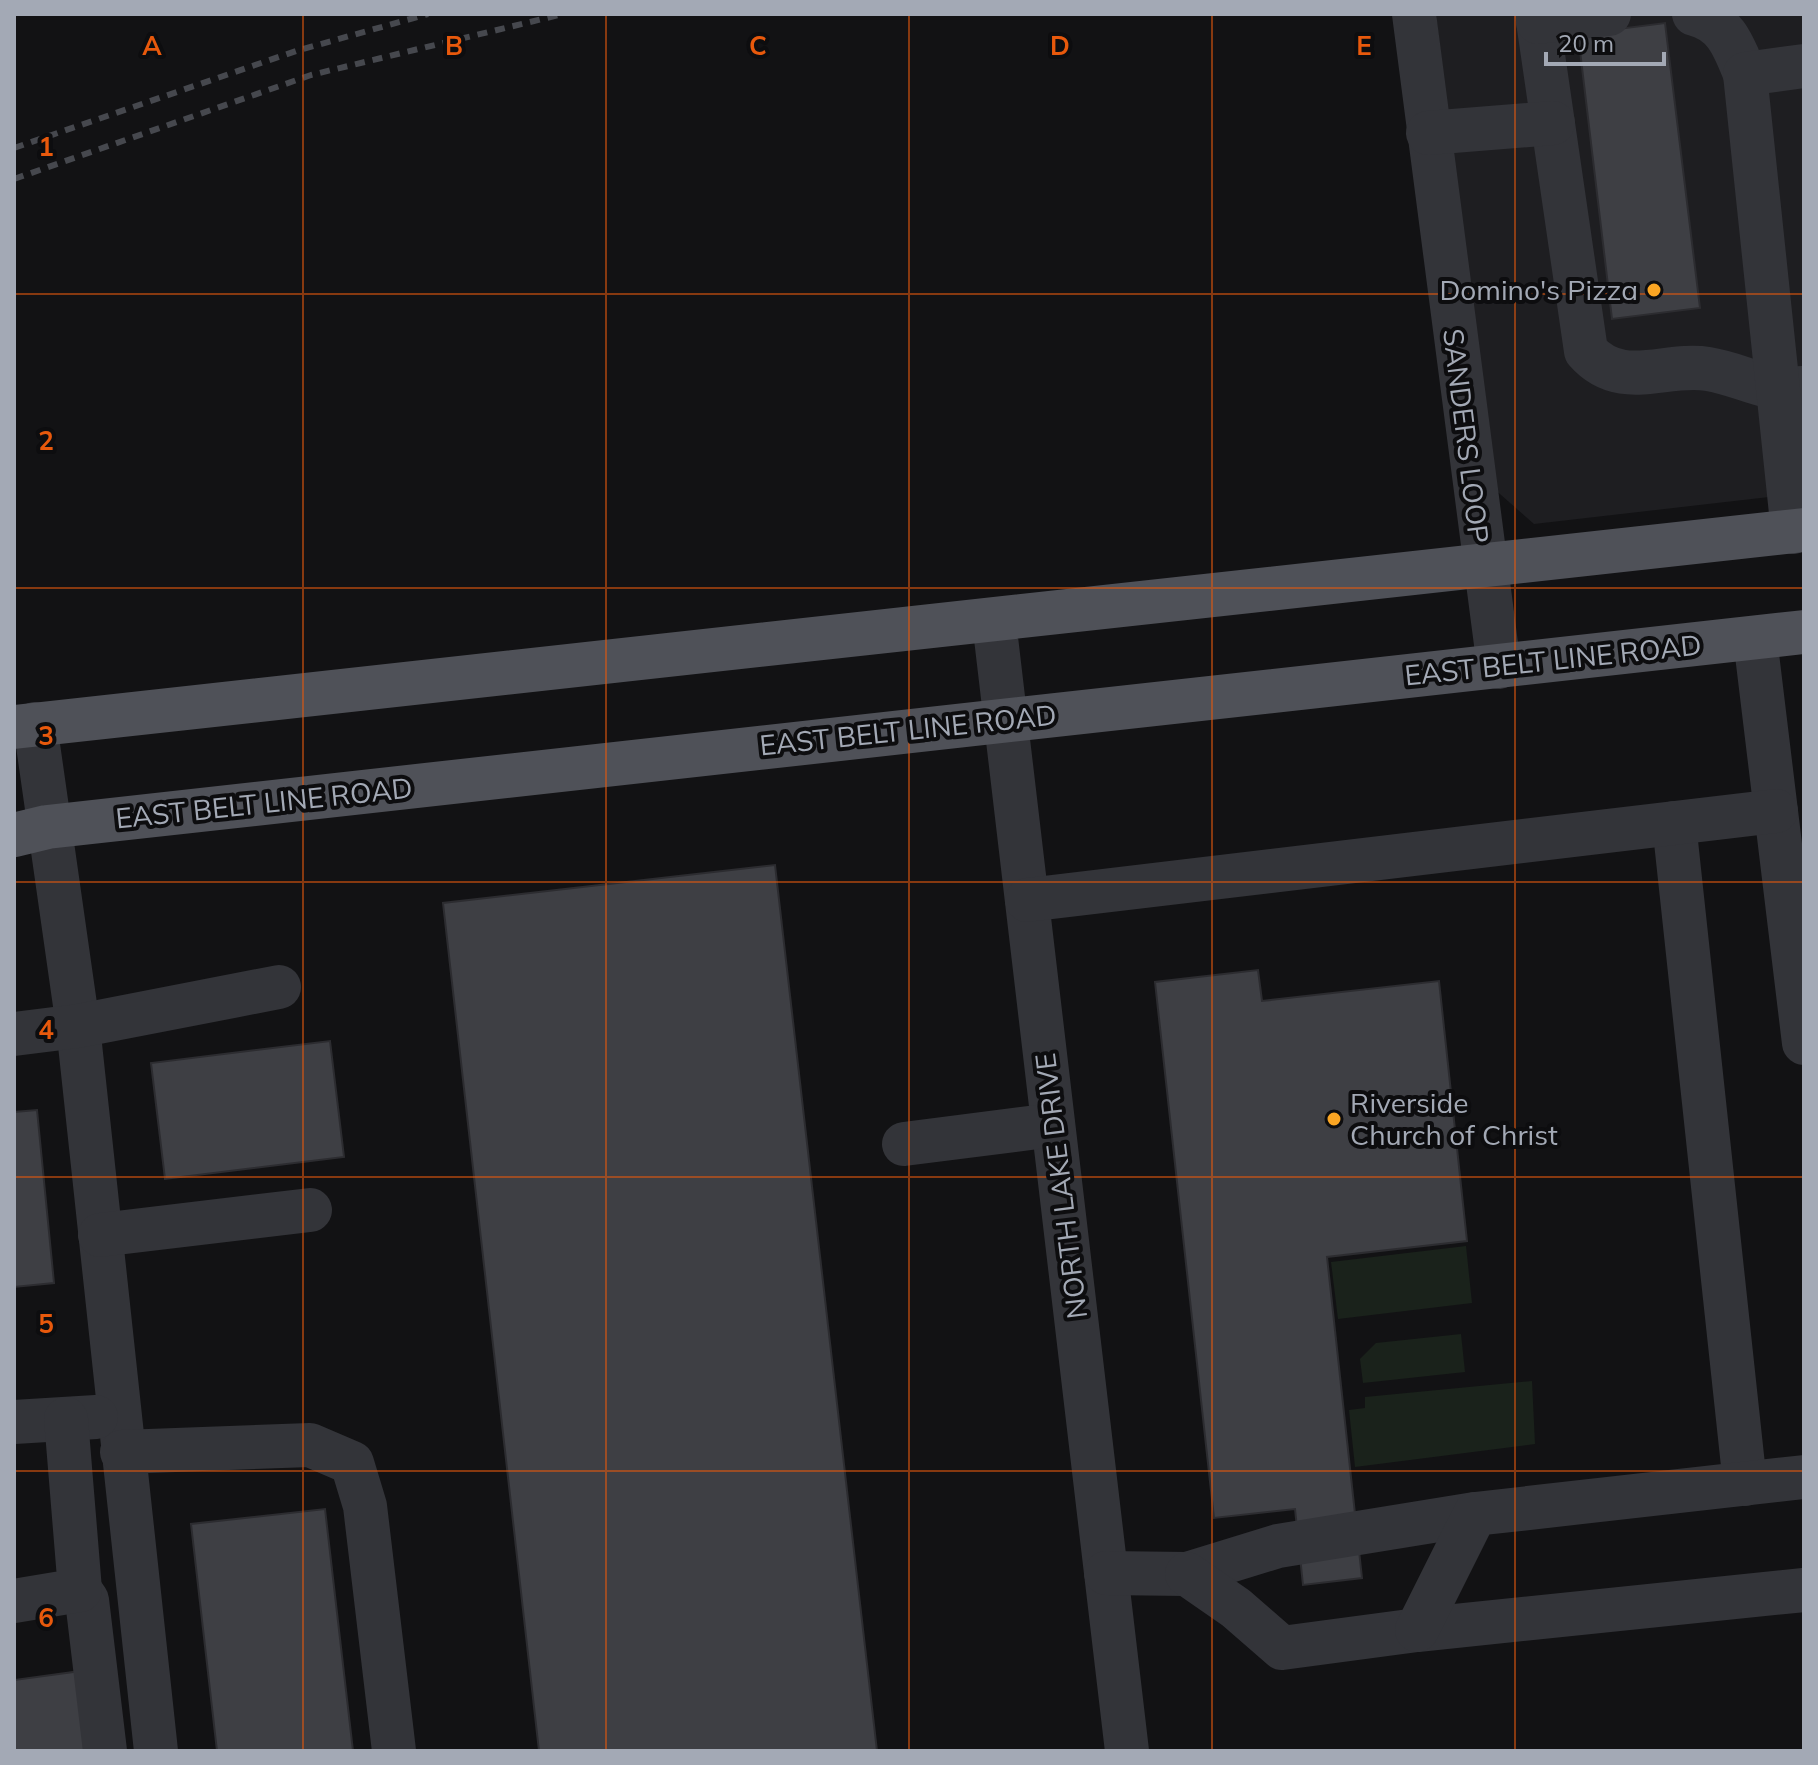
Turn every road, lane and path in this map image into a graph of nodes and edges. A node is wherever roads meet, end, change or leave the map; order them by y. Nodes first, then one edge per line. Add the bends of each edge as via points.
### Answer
1 (1414, 14) edge
2 (1609, 14) edge
3 (1694, 14) edge
4 (1538, 18) edge
5 (1804, 66) edge
6 (1745, 74) junction
7 (1553, 123) junction
8 (1428, 133) junction
9 (1791, 389) edge
10 (1798, 531) edge
11 (1483, 568) junction
12 (994, 621) junction
13 (1804, 632) edge
14 (1755, 638) junction
15 (1499, 667) junction
16 (1006, 719) junction
17 (24, 726) edge
18 (1776, 811) junction
19 (1674, 823) junction
20 (31, 831) edge
21 (1027, 900) junction
22 (279, 987) dead end
23 (78, 1026) junction
24 (14, 1034) edge
25 (1804, 1043) edge
26 (1053, 1125) junction
27 (904, 1144) dead end
28 (310, 1210) dead end
29 (100, 1235) junction
30 (66, 1419) junction
31 (14, 1422) edge
32 (120, 1434) junction
33 (1804, 1477) edge
34 (1745, 1484) junction
35 (1475, 1514) junction
36 (1106, 1573) junction
37 (1187, 1574) junction
38 (80, 1590) junction
39 (1804, 1590) edge
40 (14, 1601) edge
41 (1417, 1630) junction
42 (105, 1751) edge
43 (156, 1751) edge
44 (394, 1751) edge
45 (1127, 1751) edge

1 - 8 street, SANDERS LOOP
2 - 4 street
3 - 6 street via 1719,25
4 - 7 street
5 - 6 street
6 - 9 street
7 - 8 street
7 - 9 street via 1586,351 1597,363 1619,372 1707,369
8 - 11 street, SANDERS LOOP
9 - 10 street
10 - 11 main road
11 - 12 main road
11 - 15 street, SANDERS LOOP
12 - 16 street, NORTH LAKE DRIVE
12 - 17 main road
13 - 14 main road, EAST BELT LINE ROAD
14 - 15 main road, EAST BELT LINE ROAD
14 - 18 street
15 - 16 main road, EAST BELT LINE ROAD
16 - 20 main road, EAST BELT LINE ROAD
16 - 21 street, NORTH LAKE DRIVE
17 - 20 street
18 - 19 street
18 - 25 street
19 - 21 street
19 - 34 street
20 - 23 street
21 - 26 street, NORTH LAKE DRIVE
22 - 23 street
23 - 24 street
23 - 29 street
26 - 27 street
26 - 36 street, NORTH LAKE DRIVE
28 - 29 street
29 - 32 street
30 - 31 street
30 - 32 street
30 - 38 street
32 - 43 street
32 - 44 street via 310,1445 352,1463 365,1506
33 - 34 street
34 - 35 street
35 - 37 street via 1278,1546
35 - 41 street
36 - 37 street
36 - 45 street, NORTH LAKE DRIVE
37 - 41 street via 1282,1648
38 - 40 street
38 - 42 street via 87,1600
39 - 41 street

